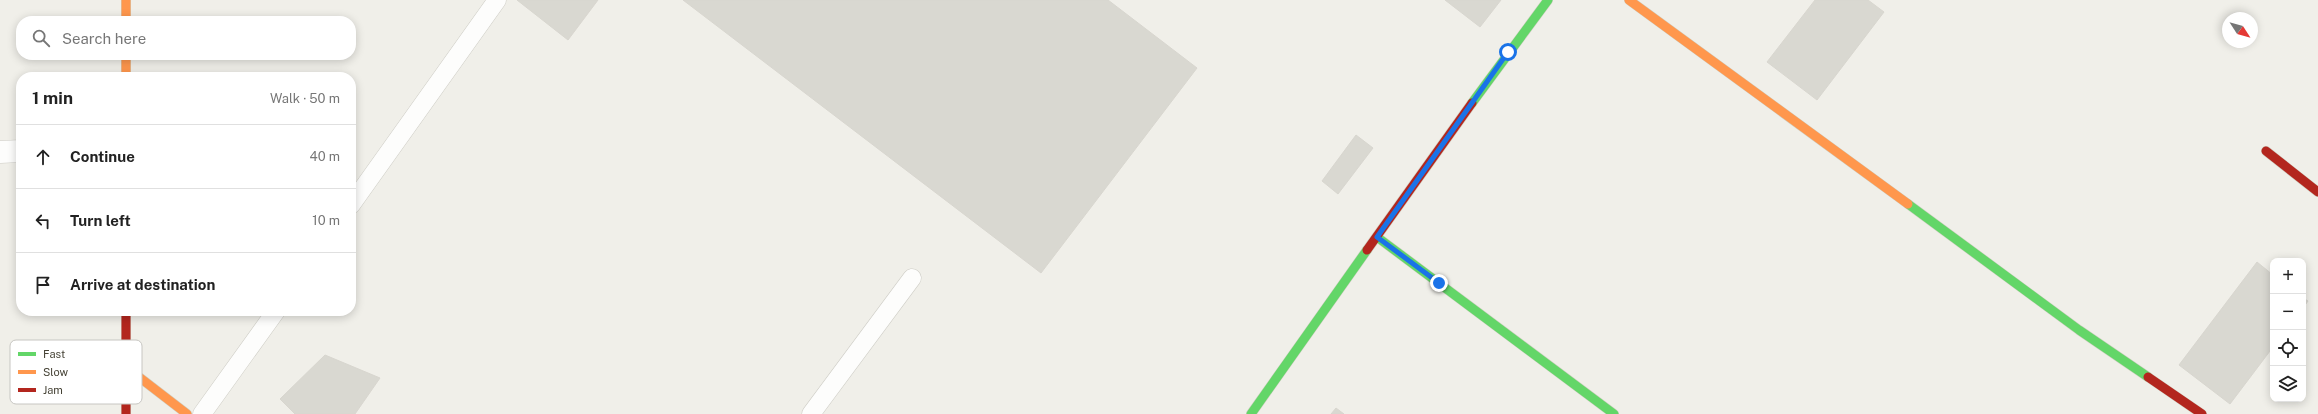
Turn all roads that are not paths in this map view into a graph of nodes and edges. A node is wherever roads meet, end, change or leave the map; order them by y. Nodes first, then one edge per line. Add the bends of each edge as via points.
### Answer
1 (126, 0) edge
2 (497, 0) edge
3 (1548, 0) edge
4 (1629, 0) edge
5 (126, 16) edge
6 (126, 60) edge
7 (126, 72) edge
8 (16, 151) edge
9 (2266, 151) dead end
10 (0, 152) edge
11 (2318, 192) edge
12 (356, 198) edge
13 (1377, 237) junction
14 (912, 278) dead end
15 (126, 316) edge
16 (272, 316) edge
17 (126, 340) edge
18 (142, 379) edge
19 (187, 414) edge
20 (202, 414) edge
21 (811, 414) edge
22 (1251, 414) edge
23 (1614, 414) edge
24 (2202, 414) edge

1 - 5 street
2 - 12 lane
3 - 13 street via 1508,52
4 - 24 street via 2079,330
6 - 7 street
8 - 10 street
9 - 11 street
13 - 22 street
13 - 23 street
14 - 21 lane
15 - 17 street
16 - 20 lane
18 - 19 street

